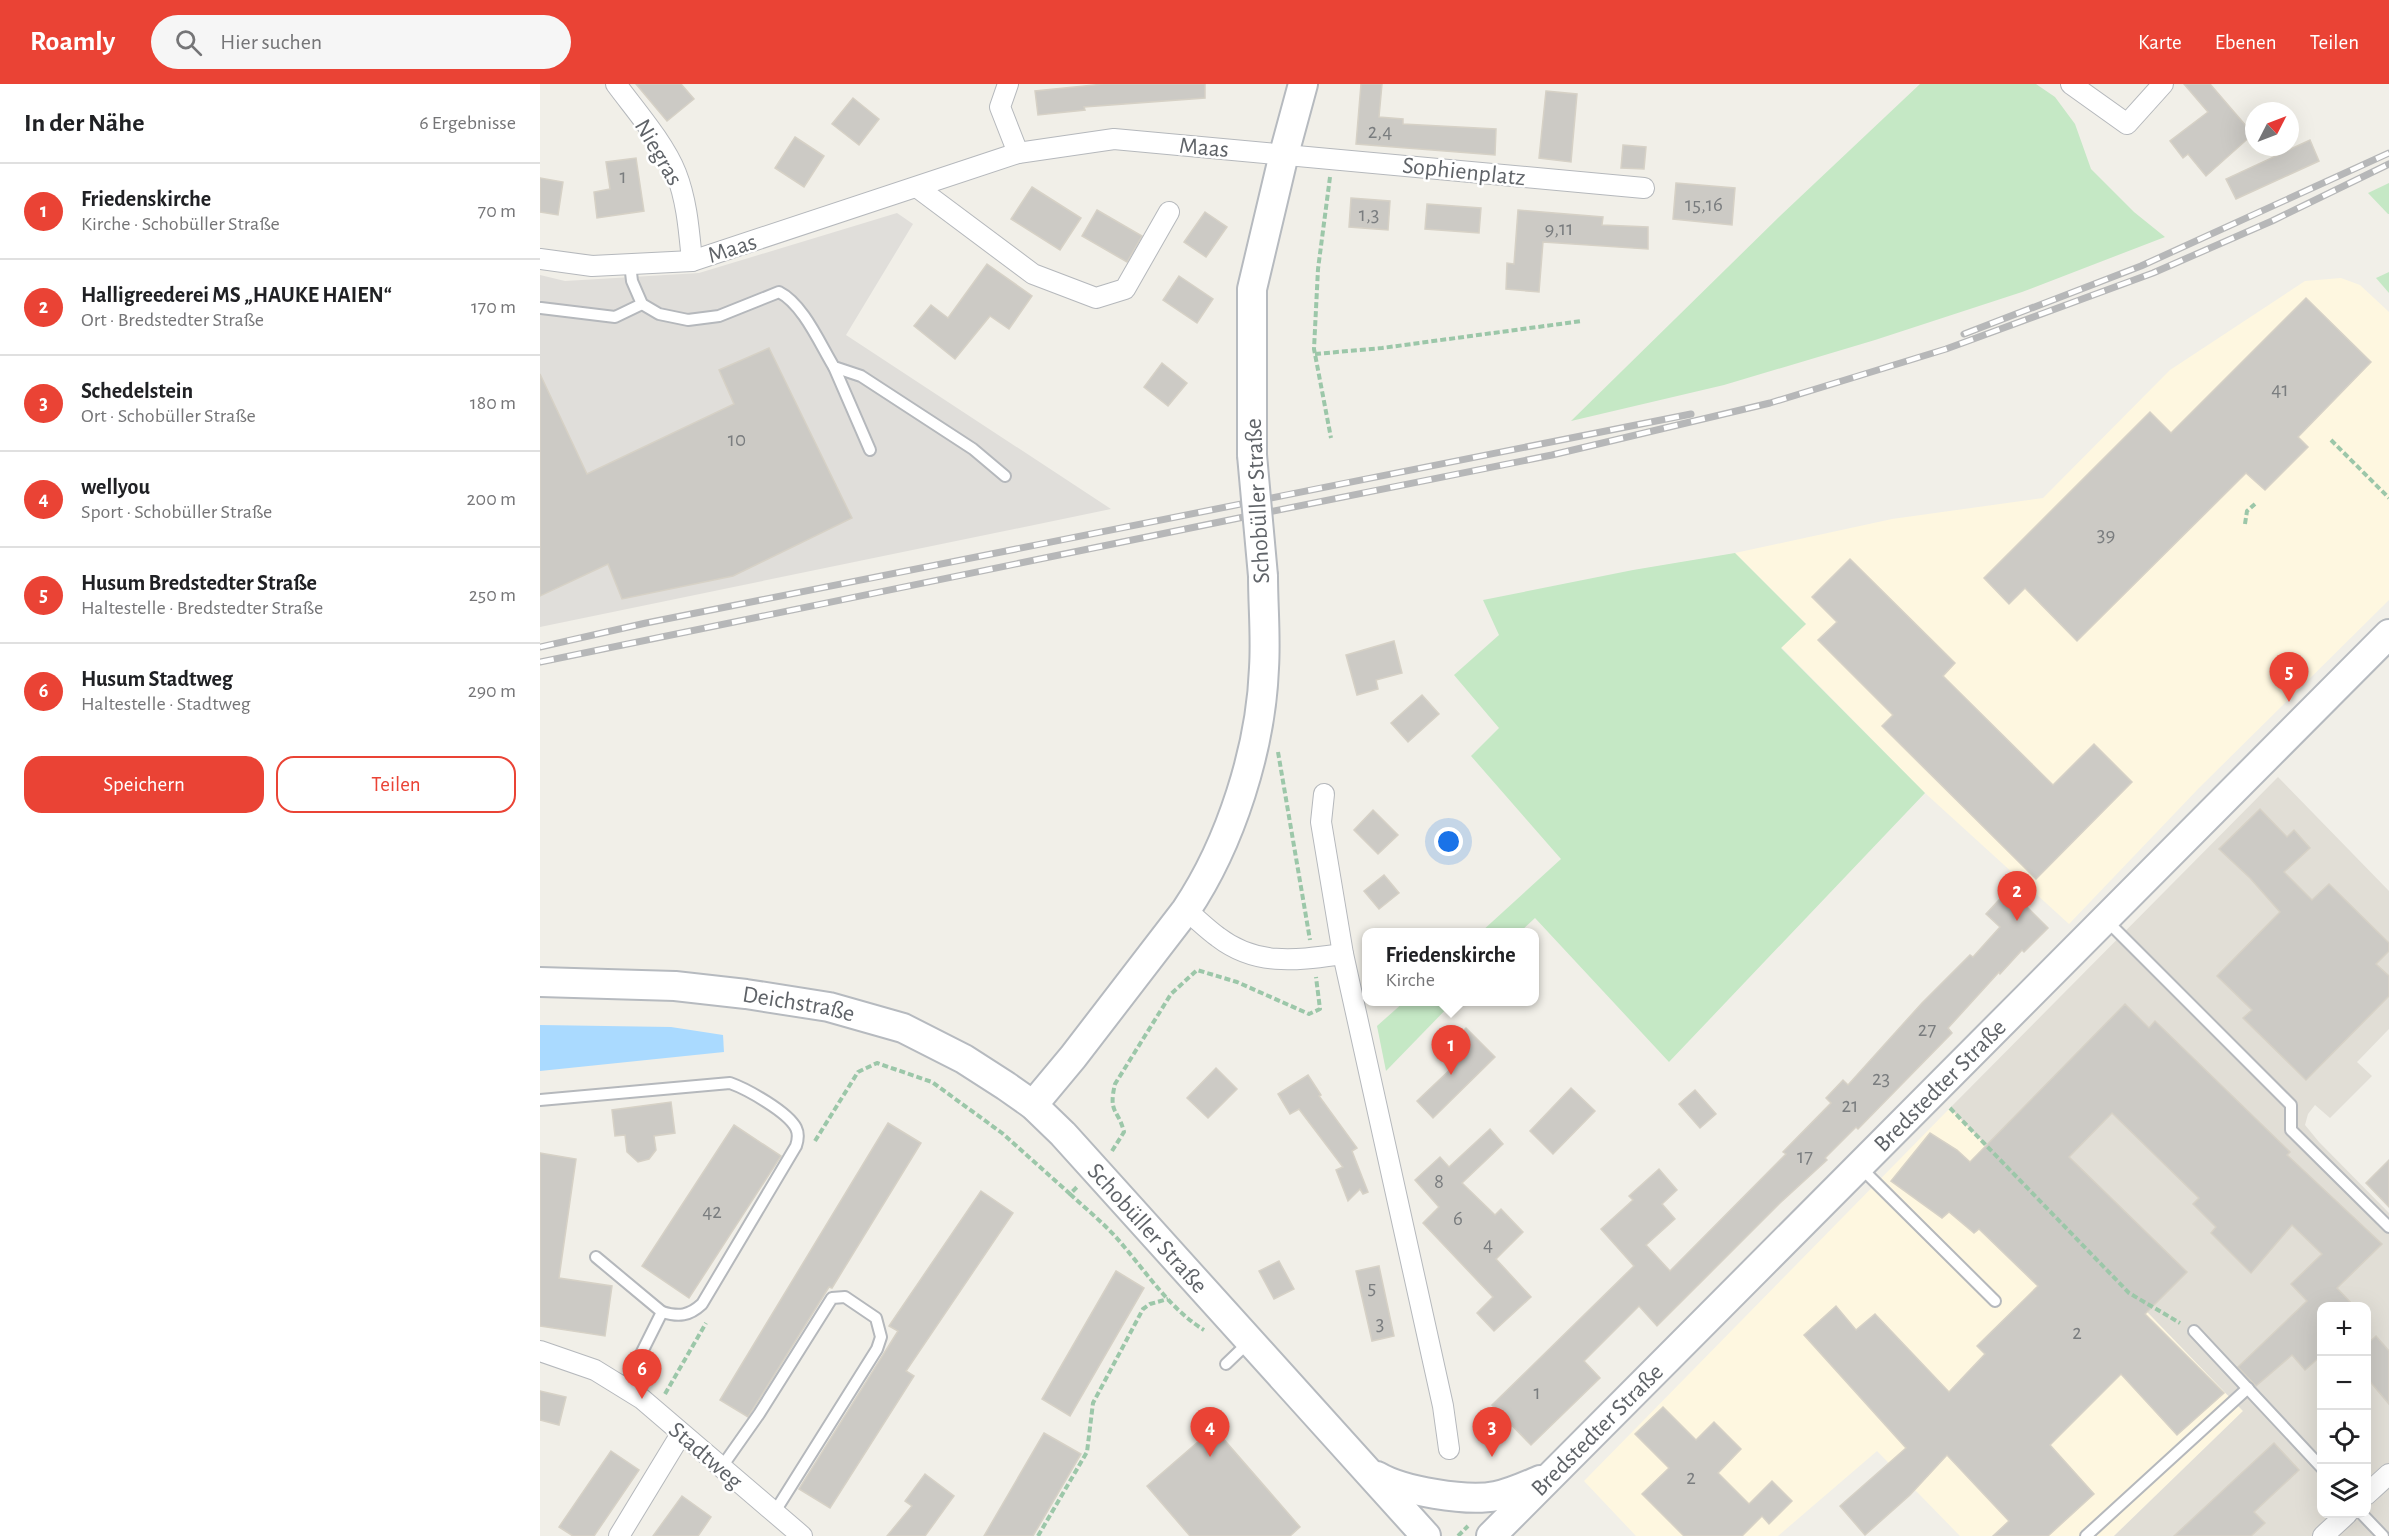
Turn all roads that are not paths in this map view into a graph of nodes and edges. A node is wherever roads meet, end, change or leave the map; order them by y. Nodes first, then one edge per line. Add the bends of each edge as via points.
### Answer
1 (616, 84) edge
2 (1008, 84) edge
3 (1304, 84) edge
4 (2071, 84) edge
5 (2163, 84) edge
6 (1018, 153) junction
7 (1284, 154) junction
8 (918, 188) junction
9 (1644, 188) dead end
10 (1169, 212) dead end
11 (540, 259) edge
12 (692, 261) junction
13 (630, 264) junction
14 (642, 304) junction
15 (541, 308) edge
16 (834, 367) junction
17 (870, 450) dead end
18 (1005, 476) dead end
19 (2389, 634) edge
20 (1324, 794) dead end
21 (1186, 910) junction
22 (2106, 920) junction
23 (1343, 954) junction
24 (540, 982) edge
25 (540, 1100) edge
26 (1033, 1104) junction
27 (1859, 1166) junction
28 (2389, 1227) edge
29 (596, 1257) dead end
30 (1995, 1301) dead end
31 (662, 1312) junction
32 (2194, 1331) road end
33 (1245, 1347) junction
34 (540, 1351) edge
35 (1226, 1364) dead end
36 (624, 1388) junction
37 (2248, 1388) junction
38 (681, 1434) junction
39 (1449, 1449) dead end
40 (2318, 1464) edge
41 (1362, 1467) junction
42 (721, 1468) junction
43 (1553, 1474) junction
44 (2389, 1474) edge
45 (2371, 1491) edge
46 (774, 1513) junction
47 (2343, 1518) edge
48 (2366, 1518) edge
49 (619, 1536) edge
50 (802, 1536) edge
51 (1426, 1536) edge
52 (1491, 1536) edge
53 (2086, 1536) edge
54 (2323, 1536) edge
55 (2383, 1536) edge

1 - 12 street, Niegras via 675,171 683,193
2 - 6 street via 1000,107
3 - 7 main road, Schobüller Straße
4 - 5 street via 2127,124
6 - 7 street, Maas via 1114,139
6 - 8 street, Maas
7 - 9 street, Sophienplatz
7 - 21 main road, Schobüller Straße, bridge via 1252,289 1252,455 1263,576 1264,668 1255,742 1224,836 1201,888
8 - 10 street via 1033,274 1096,298 1125,289
8 - 12 street, Maas
11 - 13 street, Maas via 592,266
12 - 13 street, Maas
13 - 14 lane
14 - 15 lane via 615,317
14 - 16 lane via 659,314 688,320 719,316 779,292 799,309
16 - 17 lane
16 - 18 lane via 861,376 973,449
19 - 22 main road, Bredstedter Straße
20 - 23 street via 1321,822
21 - 23 street via 1219,939 1255,957 1286,961
21 - 26 main road, Schobüller Straße
22 - 27 main road, Bredstedter Straße
22 - 28 lane via 2291,1105 2290,1130
23 - 39 street via 1443,1406
24 - 26 main road, Deichstraße via 675,986 829,1007 903,1028 964,1059
25 - 31 lane via 730,1083 786,1117 797,1129 796,1146 708,1296 684,1316
26 - 33 main road, Schobüller Straße
27 - 30 lane
27 - 43 main road, Bredstedter Straße
29 - 31 lane
31 - 36 lane
32 - 37 lane
33 - 35 lane
33 - 41 main road, Schobüller Straße
34 - 36 street, Stadtweg via 595,1370
36 - 38 street, Stadtweg
37 - 40 lane
37 - 53 lane
38 - 42 street, Stadtweg
38 - 49 street
41 - 43 main road via 1409,1490 1478,1497 1510,1493
41 - 51 main road, Schobüller Straße
42 - 46 street, Stadtweg
42 - 46 lane via 832,1298 845,1297 864,1307 876,1318 881,1337 877,1349
43 - 52 main road, Bredstedter Straße
44 - 45 street
46 - 50 street, Stadtweg
47 - 54 street
48 - 55 lane

